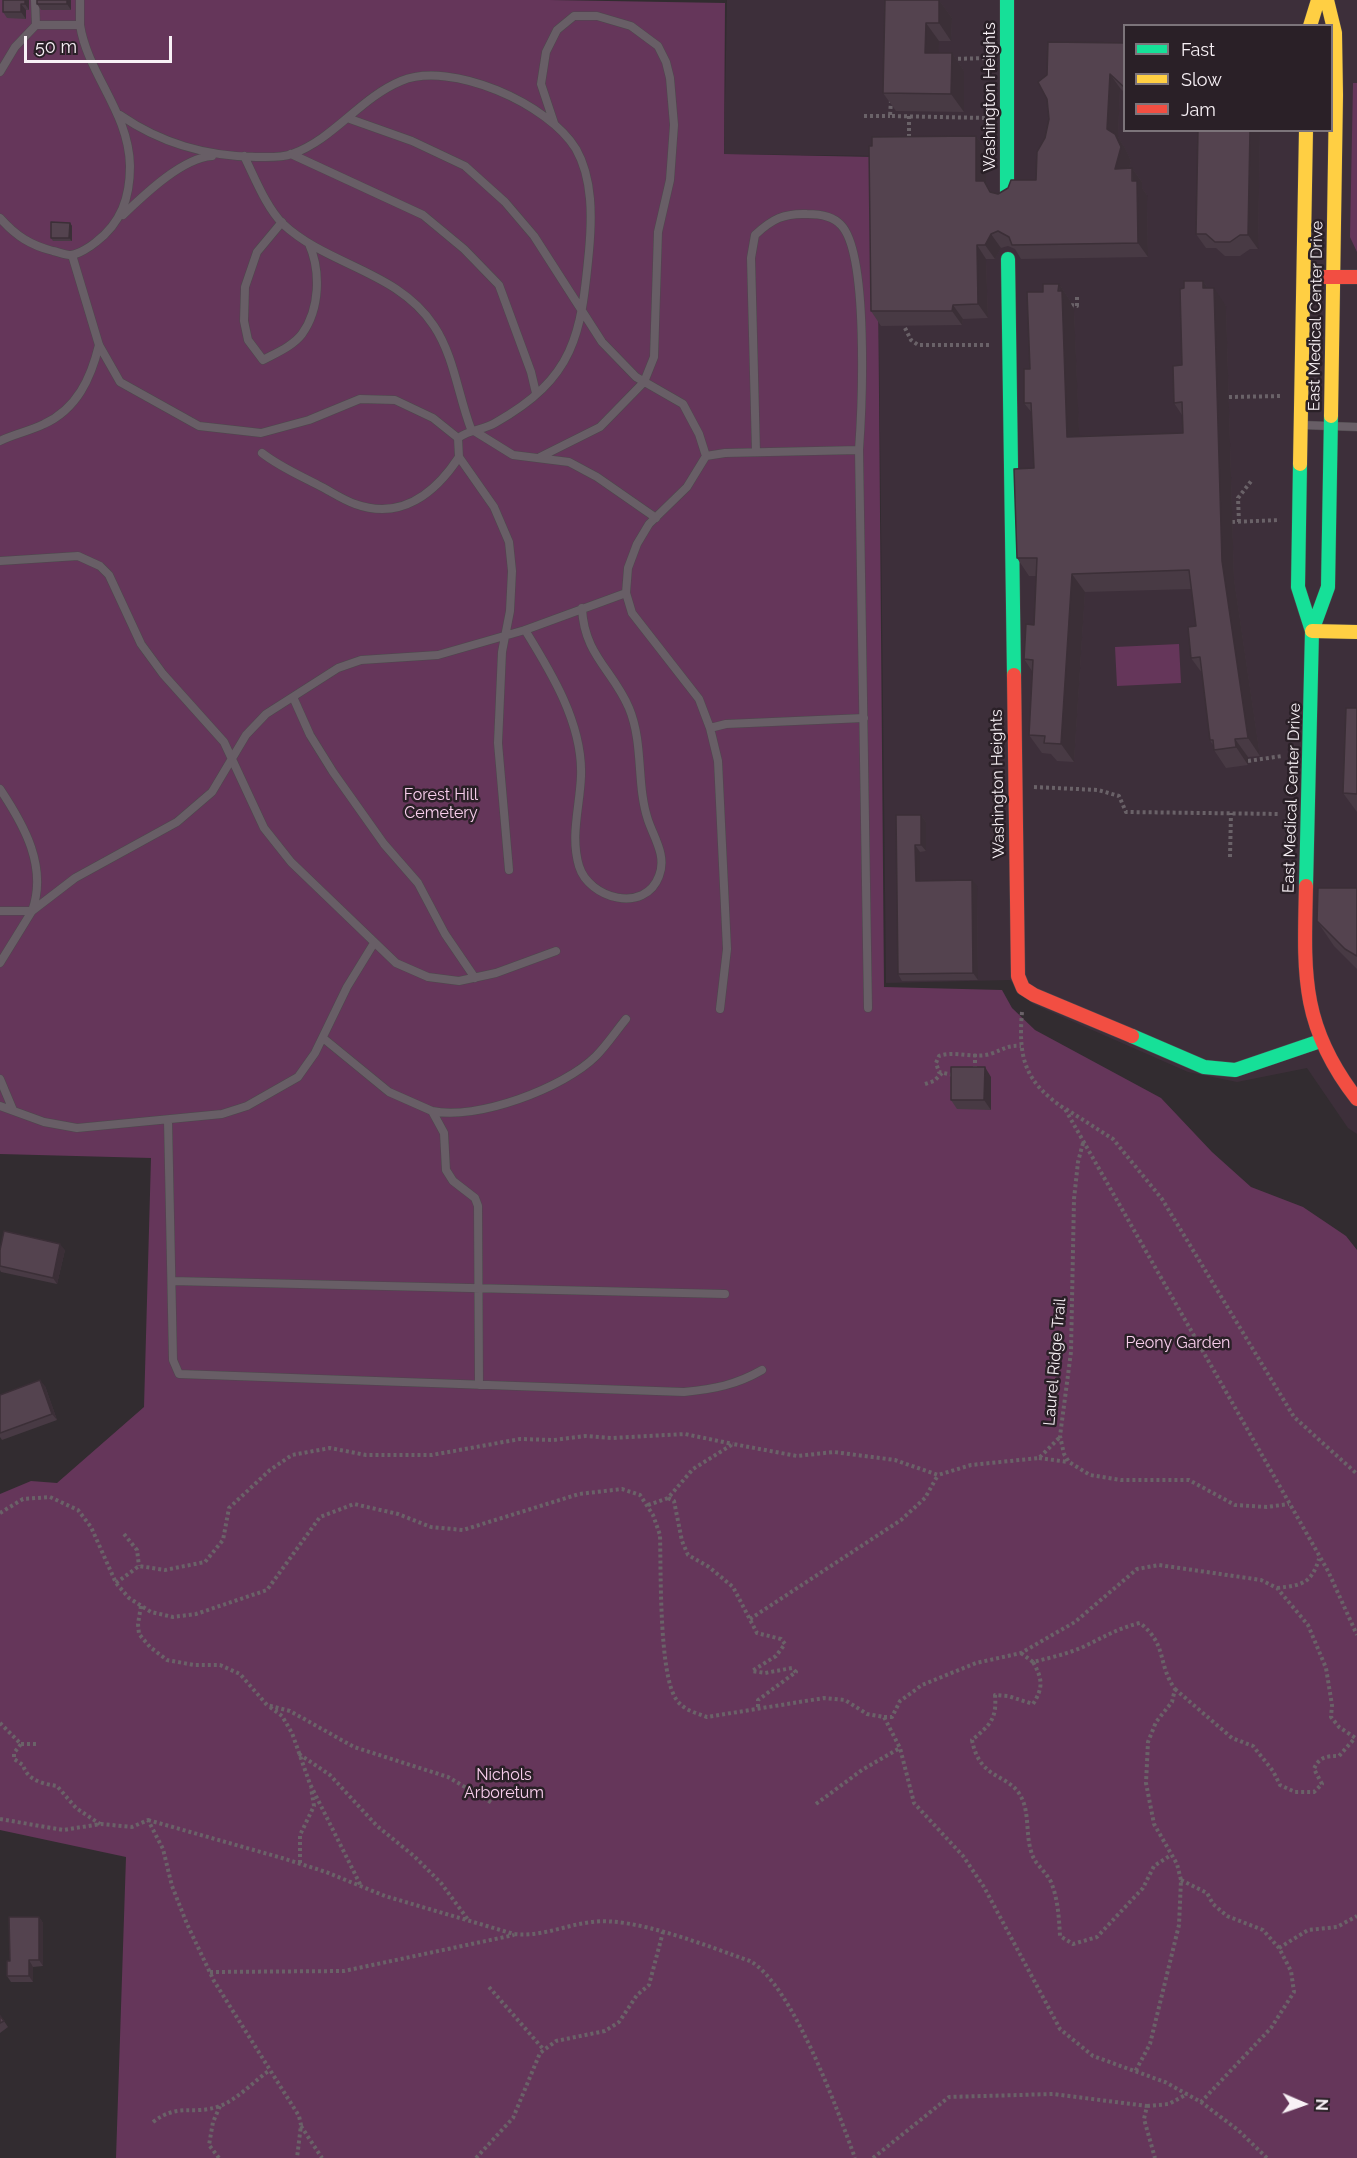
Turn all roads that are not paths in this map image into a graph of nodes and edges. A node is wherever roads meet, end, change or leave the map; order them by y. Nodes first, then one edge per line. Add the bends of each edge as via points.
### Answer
1 (35, 0) edge
2 (80, 0) edge
3 (1007, 0) edge
4 (1318, 0) edge
5 (1327, 0) edge
6 (1311, 24) edge
7 (1333, 24) edge
8 (36, 25) junction
9 (80, 25) junction
10 (1333, 25) edge
11 (0, 72) edge
12 (120, 115) junction
13 (350, 119) junction
14 (554, 123) junction
15 (1306, 132) edge
16 (291, 154) junction
17 (220, 155) junction
18 (244, 156) junction
19 (1006, 195) edge
20 (0, 218) edge
21 (120, 218) junction
22 (282, 222) junction
23 (309, 244) junction
24 (72, 255) junction
25 (1008, 259) edge
26 (1303, 277) junction
27 (1333, 277) junction
28 (1357, 277) edge
29 (583, 310) junction
30 (99, 345) junction
31 (644, 382) junction
32 (536, 393) junction
33 (1300, 425) junction
34 (1330, 426) junction
35 (1357, 427) edge
36 (471, 429) junction
37 (458, 438) junction
38 (0, 441) edge
39 (859, 450) junction
40 (756, 452) junction
41 (262, 453) dead end
42 (706, 456) junction
43 (459, 457) junction
44 (540, 457) junction
45 (656, 518) junction
46 (0, 561) edge
47 (627, 593) junction
48 (582, 608) junction
49 (525, 630) junction
50 (1312, 631) junction
51 (1357, 632) edge
52 (505, 636) junction
53 (293, 698) junction
54 (864, 718) junction
55 (710, 728) junction
56 (231, 760) junction
57 (0, 789) edge
58 (508, 870) dead end
59 (0, 911) edge
60 (32, 911) junction
61 (374, 943) junction
62 (556, 951) dead end
63 (0, 963) edge
64 (475, 978) junction
65 (868, 1008) dead end
66 (720, 1009) dead end
67 (626, 1019) dead end
68 (323, 1038) junction
69 (1320, 1041) junction
70 (0, 1079) edge
71 (1357, 1099) edge
72 (0, 1106) edge
73 (13, 1110) junction
74 (432, 1111) junction
75 (168, 1120) junction
76 (172, 1281) junction
77 (478, 1288) junction
78 (726, 1294) dead end
79 (762, 1370) dead end
80 (479, 1385) junction

1 - 8 lane
2 - 9 lane
3 - 19 street, Washington Heights
4 - 6 street
5 - 7 street, East Medical Center Drive
8 - 9 lane
8 - 11 lane via 15,47
9 - 12 lane via 87,52
10 - 27 street, East Medical Center Drive
12 - 17 lane via 173,143
12 - 21 lane via 130,167 127,200
13 - 14 lane via 401,81 428,75 468,80 535,109
13 - 16 lane
13 - 29 lane via 412,141 465,166 506,202 534,236
14 - 29 lane via 576,150 590,192
14 - 31 lane via 541,84 546,52 557,30 574,16 597,16 631,26 658,46 670,78 674,125 670,180 658,232 654,357
15 - 26 street, East Medical Center Drive
16 - 18 lane
16 - 32 lane via 423,215 464,249 499,285
17 - 18 lane
17 - 21 lane via 195,161 163,181
18 - 22 lane
20 - 24 lane via 32,246
21 - 24 lane via 109,232
22 - 23 lane
22 - 23 lane via 257,252 245,287 248,340 263,360 302,334 312,312 317,275
23 - 36 lane via 402,292 434,325 454,371
24 - 30 lane
25 - 69 street, Washington Heights via 1016,960 1023,988 1203,1067 1235,1070
26 - 27 street
26 - 33 street, East Medical Center Drive
27 - 28 street
27 - 34 street, East Medical Center Drive
29 - 31 lane via 602,342
29 - 32 lane via 576,340 552,381
30 - 37 lane via 120,382 199,426 261,433 309,420 360,399 395,400 433,418
30 - 38 lane via 93,370 64,412 44,425
31 - 42 lane via 683,404
31 - 44 lane via 600,427
32 - 36 lane via 493,424
33 - 34 lane
33 - 50 street, East Medical Center Drive via 1298,587
34 - 35 lane
34 - 50 street, East Medical Center Drive via 1328,587
36 - 37 lane
36 - 44 lane via 513,455
37 - 43 lane
39 - 40 lane
39 - 40 lane via 860,312 857,272 850,246 841,225 822,214 788,213 771,220 754,235 751,258
39 - 54 lane
40 - 42 lane
41 - 43 lane via 357,505 387,508 417,502 442,482
42 - 45 lane via 687,487
43 - 52 lane via 494,507 509,542 512,571
44 - 45 lane via 569,462
45 - 47 lane via 637,544 628,568
46 - 56 lane via 78,556 100,566 109,575 141,644 224,742
47 - 48 lane
47 - 55 lane via 632,613 699,699
48 - 49 lane
48 - 49 lane via 591,648 623,696 634,722 645,803 662,865 659,877 643,894 618,899 609,896 587,882 580,868 574,846 581,774 577,740 556,687
49 - 52 lane
50 - 51 street
50 - 69 street, East Medical Center Drive via 1304,965 1309,1013
52 - 53 lane via 438,655 361,660 338,668
52 - 58 lane via 498,743
53 - 56 lane via 246,735
53 - 64 lane via 327,763 384,844 418,883 445,934
54 - 55 lane
54 - 65 lane
55 - 66 lane via 718,761 727,949
56 - 60 lane via 212,792 177,822 75,878
56 - 61 lane via 264,828 291,862
57 - 60 lane via 20,818 32,849 38,882
59 - 60 lane
60 - 63 lane
61 - 64 lane via 396,963 428,977 459,981
61 - 68 lane
62 - 64 lane
67 - 74 lane via 596,1057 545,1088 465,1112
68 - 74 lane via 389,1092
68 - 75 lane via 298,1077 247,1106 222,1114
69 - 71 street, East Medical Center Drive
70 - 73 lane
72 - 73 lane
73 - 75 lane via 44,1122 77,1128
74 - 77 lane via 444,1133 446,1170 477,1202
75 - 76 lane
76 - 77 lane
76 - 80 lane via 173,1360 179,1374
77 - 78 lane
77 - 80 lane
79 - 80 lane via 716,1389 684,1392

